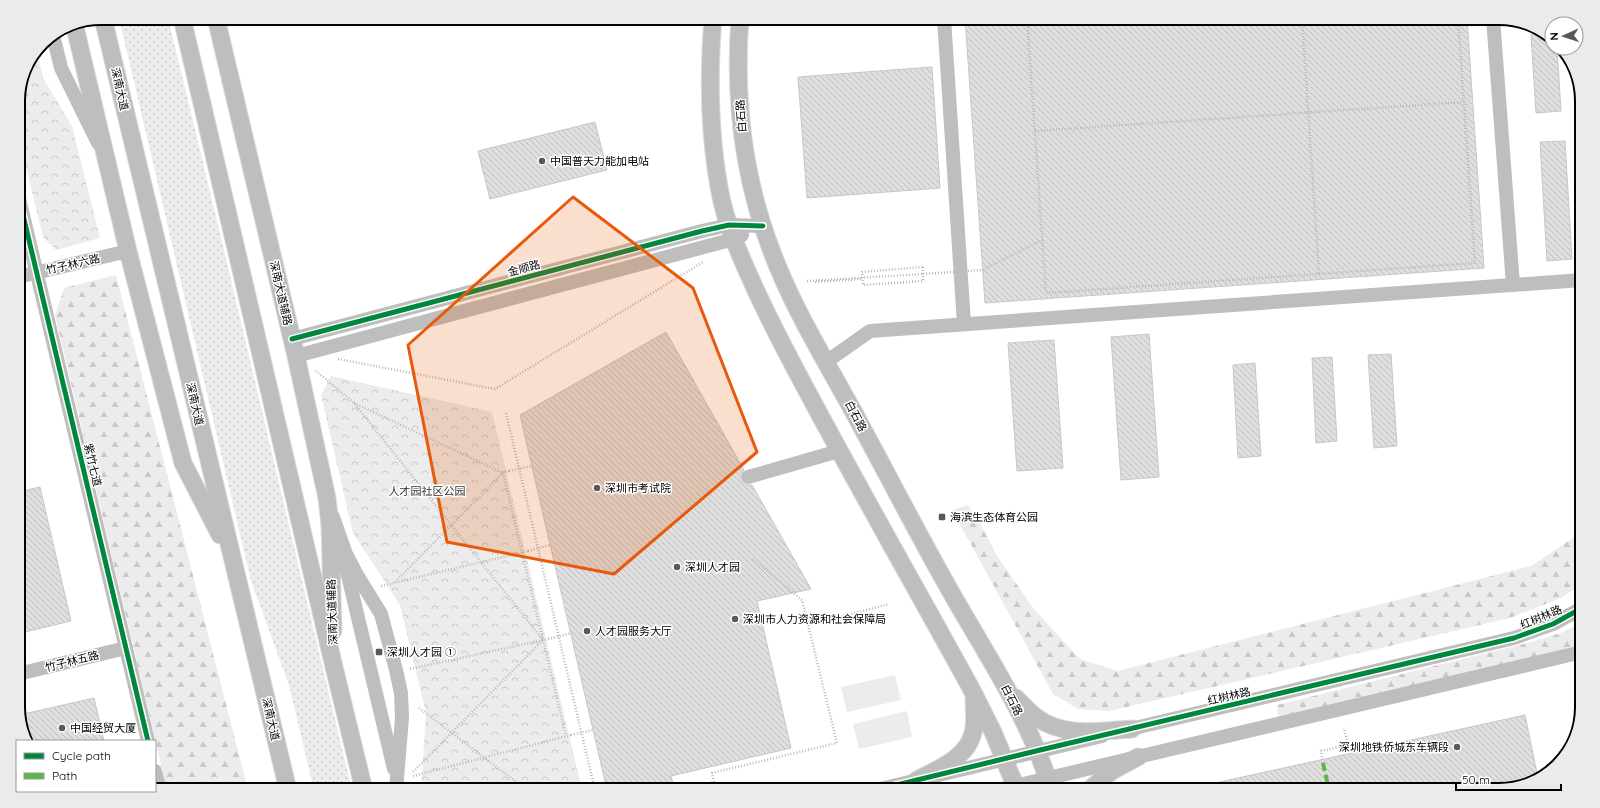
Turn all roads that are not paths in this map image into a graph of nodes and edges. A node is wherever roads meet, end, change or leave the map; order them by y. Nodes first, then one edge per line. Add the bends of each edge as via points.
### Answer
1 (105, 25) edge
2 (184, 25) edge
3 (218, 25) edge
4 (713, 25) edge
5 (740, 25) edge
6 (944, 25) edge
7 (1493, 25) edge
8 (75, 29) edge
9 (55, 41) edge
10 (106, 158) junction
11 (25, 223) edge
12 (763, 226) junction
13 (731, 232) junction
14 (642, 247) junction
15 (128, 251) junction
16 (644, 263) junction
17 (37, 273) junction
18 (25, 276) edge
19 (1575, 280) edge
20 (1512, 285) junction
21 (485, 289) junction
22 (490, 304) junction
23 (964, 324) junction
24 (292, 339) junction
25 (296, 356) junction
26 (826, 362) junction
27 (839, 451) junction
28 (748, 477) dead end
29 (327, 498) junction
30 (339, 534) junction
31 (233, 561) junction
32 (1575, 612) edge
33 (126, 648) junction
34 (1575, 654) edge
35 (334, 667) junction
36 (25, 672) edge
37 (974, 692) junction
38 (1010, 693) junction
39 (1132, 729) junction
40 (148, 740) edge
41 (1036, 751) junction
42 (1138, 757) junction
43 (1004, 758) junction
44 (917, 780) junction
45 (286, 783) edge
46 (362, 783) edge
47 (396, 783) edge
48 (396, 783) edge
49 (905, 783) edge
50 (1014, 783) edge
51 (1049, 783) edge
52 (1052, 783) edge
53 (1097, 783) edge

1 - 31 main road, 深南大道
2 - 35 main road
3 - 24 main road, 深南大道辅路
4 - 13 main road via 711,123 722,204
5 - 12 main road, 白石路 via 738,70 742,135 751,188
6 - 23 street
7 - 20 street
8 - 10 main road
9 - 10 street via 61,68
10 - 15 main road
11 - 17 street, 紫竹七道
12 - 13 street, 金顺路
12 - 26 main road, 白石路 via 785,282
13 - 14 street, 金顺路
13 - 16 street, 金顺路
13 - 27 main road via 765,311
14 - 16 street
14 - 21 street, 金顺路
15 - 17 street, 竹子林六路
15 - 31 main road via 183,463
16 - 22 street, 金顺路
17 - 18 street, 竹子林六路
17 - 33 street, 紫竹七道
19 - 20 street
20 - 23 street
21 - 22 street
21 - 24 street, 金顺路
22 - 25 street, 金顺路
23 - 26 street via 870,331
24 - 25 main road, 深南大道辅路
25 - 29 main road, 深南大道辅路
26 - 38 main road, 白石路
27 - 28 street
27 - 37 main road
29 - 30 street
29 - 35 main road, 深南大道辅路
30 - 47 street via 357,575 381,614 396,670 401,693 402,718
30 - 48 street
31 - 45 main road, 深南大道
32 - 39 street, 红树林路 via 1553,624 1514,638
33 - 36 street, 竹子林五路
33 - 40 street, 紫竹七道
34 - 42 street
35 - 46 main road
37 - 43 main road
37 - 44 main road via 974,724 970,743 953,760
38 - 39 main road via 1036,717 1061,729 1078,732
38 - 41 main road, 白石路
39 - 41 street, 红树林路
41 - 43 street, 红树林路
41 - 51 main road, 白石路
42 - 52 street
42 - 53 main road via 1112,771
43 - 44 street, 红树林路
43 - 50 main road
44 - 49 street, 红树林路

